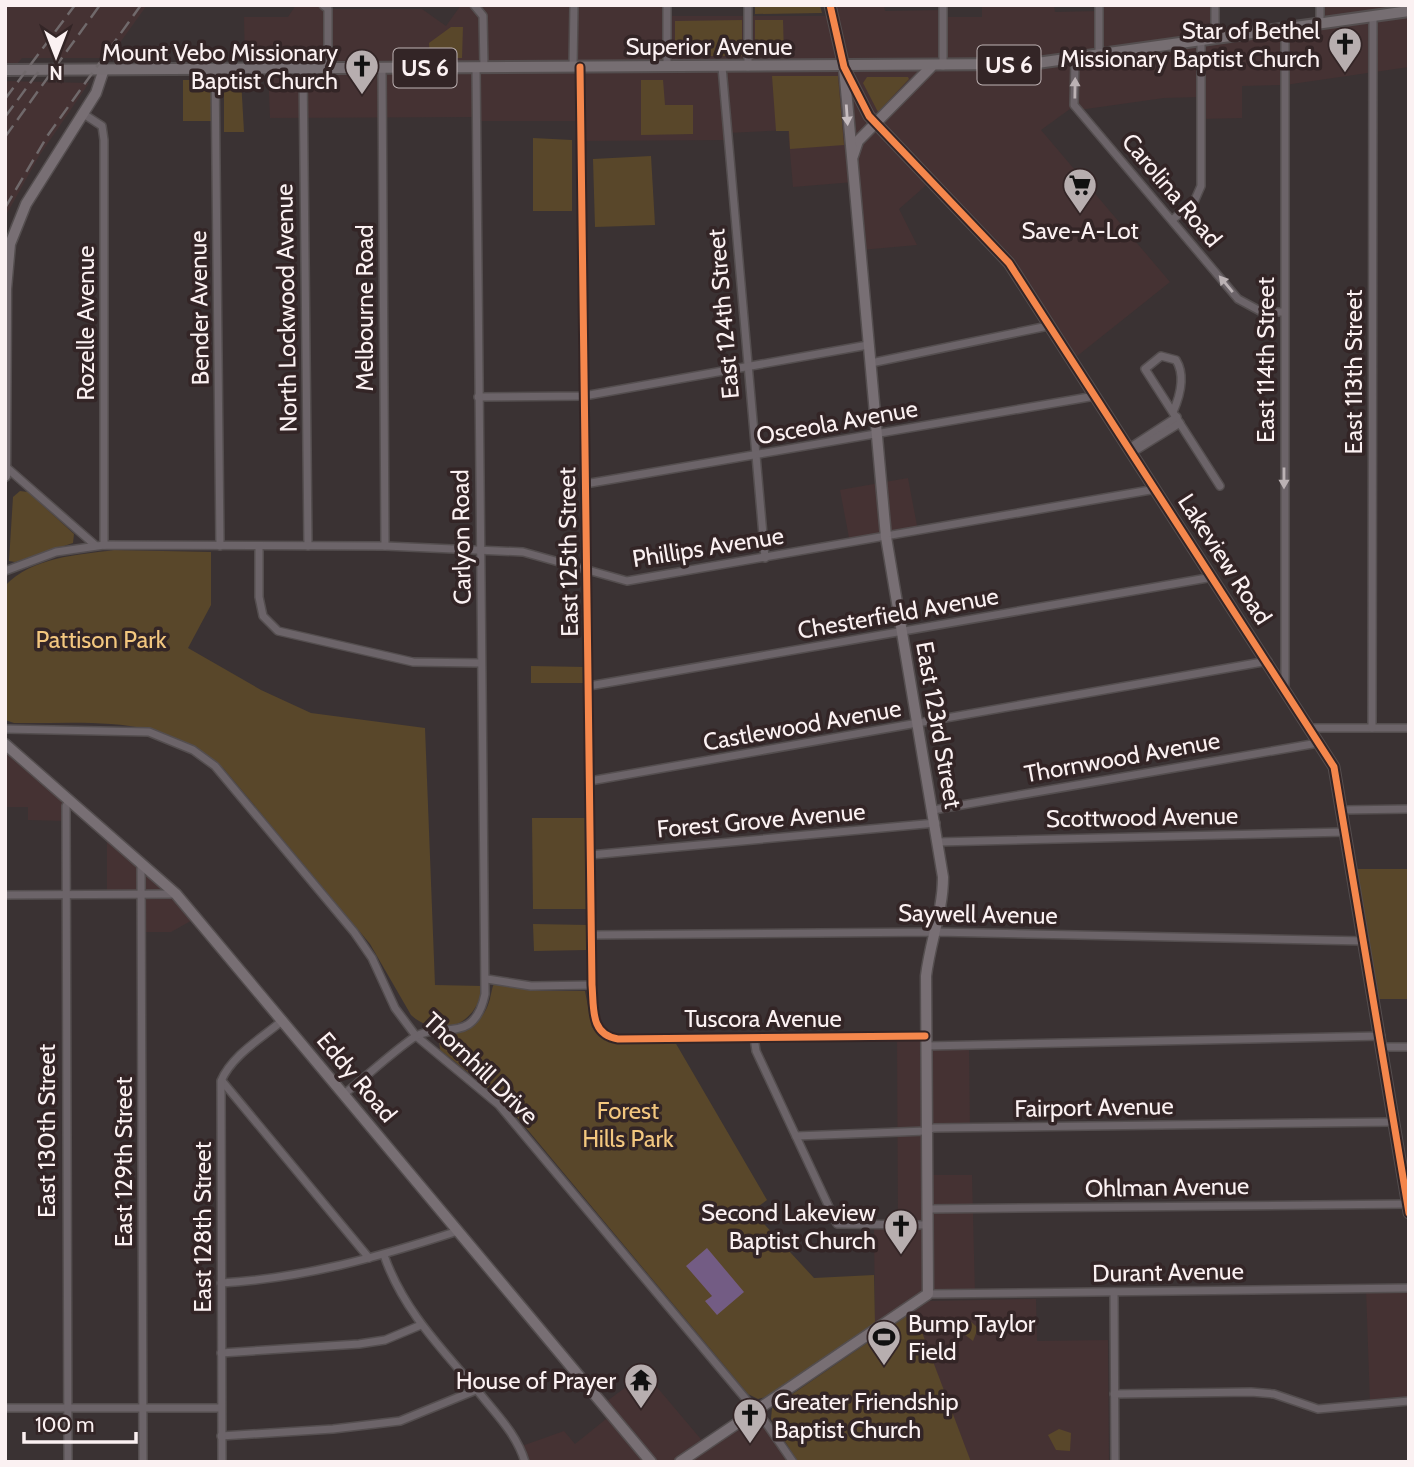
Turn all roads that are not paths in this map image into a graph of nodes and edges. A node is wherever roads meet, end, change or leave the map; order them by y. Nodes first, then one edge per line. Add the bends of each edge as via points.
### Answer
1 (323, 5) edge
2 (474, 5) edge
3 (574, 5) edge
4 (667, 5) edge
5 (748, 5) edge
6 (830, 5) edge
7 (943, 5) edge
8 (1099, 5) edge
9 (1215, 5) edge
10 (1320, 5) edge
11 (1409, 11) edge
12 (1373, 16) junction
13 (1320, 24) junction
14 (1285, 29) junction
15 (1215, 39) junction
16 (1201, 41) junction
17 (1099, 55) junction
18 (1075, 58) junction
19 (937, 66) junction
20 (576, 67) junction
21 (667, 67) junction
22 (722, 67) junction
23 (748, 67) junction
24 (844, 67) junction
25 (303, 68) junction
26 (328, 68) junction
27 (382, 68) junction
28 (480, 68) junction
29 (104, 69) junction
30 (215, 69) junction
31 (5, 70) edge
32 (82, 113) junction
33 (876, 125) junction
34 (853, 164) junction
35 (1172, 219) junction
36 (1284, 312) junction
37 (1048, 326) junction
38 (868, 345) junction
39 (871, 363) junction
40 (747, 367) junction
41 (584, 396) junction
42 (1095, 396) junction
43 (478, 397) junction
44 (1177, 418) junction
45 (877, 435) junction
46 (1132, 449) junction
47 (754, 455) junction
48 (6, 467) edge
49 (5, 476) edge
50 (585, 484) junction
51 (1220, 486) dead end
52 (1157, 489) junction
53 (886, 537) junction
54 (95, 545) junction
55 (104, 545) junction
56 (220, 547) junction
57 (259, 547) junction
58 (308, 547) junction
59 (385, 547) junction
60 (481, 549) junction
61 (765, 558) junction
62 (588, 569) junction
63 (5, 572) edge
64 (1213, 577) junction
65 (901, 632) junction
66 (1269, 661) junction
67 (481, 663) junction
68 (589, 686) junction
69 (1285, 690) junction
70 (918, 724) junction
71 (1409, 727) edge
72 (1309, 728) junction
73 (1373, 728) junction
74 (5, 729) edge
75 (1318, 743) junction
76 (5, 744) edge
77 (590, 781) junction
78 (69, 800) junction
79 (1409, 809) edge
80 (933, 810) junction
81 (1342, 810) junction
82 (936, 823) junction
83 (1346, 831) junction
84 (938, 842) junction
85 (590, 855) junction
86 (141, 862) junction
87 (66, 894) junction
88 (142, 894) junction
89 (176, 894) junction
90 (5, 895) edge
91 (936, 932) junction
92 (591, 935) junction
93 (1365, 941) junction
94 (486, 979) junction
95 (592, 985) junction
96 (283, 1020) junction
97 (603, 1034) joint
98 (416, 1036) junction
99 (1381, 1036) junction
100 (754, 1037) junction
101 (925, 1041) junction
102 (1383, 1048) junction
103 (1409, 1048) edge
104 (221, 1081) junction
105 (344, 1094) junction
106 (1394, 1122) junction
107 (926, 1131) junction
108 (796, 1136) junction
109 (1404, 1150) edge
110 (927, 1209) junction
111 (1408, 1209) edge
112 (927, 1225) junction
113 (458, 1231) junction
114 (384, 1255) junction
115 (369, 1258) junction
116 (221, 1283) junction
117 (1409, 1288) edge
118 (1114, 1292) junction
119 (928, 1294) junction
120 (421, 1325) junction
121 (221, 1353) junction
122 (476, 1390) junction
123 (1114, 1394) junction
124 (1409, 1401) edge
125 (5, 1408) edge
126 (66, 1408) junction
127 (142, 1408) junction
128 (221, 1408) junction
129 (756, 1410) junction
130 (221, 1436) junction
131 (68, 1462) edge
132 (143, 1462) edge
133 (222, 1462) edge
134 (525, 1462) edge
135 (651, 1462) edge
136 (680, 1462) edge
137 (793, 1462) edge
138 (1115, 1462) edge

1 - 26 street via 328,9
2 - 28 street, Carlyon Road via 482,16
3 - 20 street, East 125th Street
4 - 21 street
5 - 23 street
6 - 24 street, Lakeview Road
7 - 19 street
8 - 17 street
9 - 15 street
10 - 13 street
11 - 12 main road, Superior Avenue / US 6
12 - 13 main road, Superior Avenue / US 6
12 - 73 street, East 113th Street
13 - 14 main road, Superior Avenue / US 6
14 - 15 main road, Superior Avenue / US 6
14 - 36 street, East 114th Street
15 - 16 main road, Superior Avenue / US 6
16 - 17 main road, Superior Avenue / US 6
16 - 35 street via 1201,187 1194,202
17 - 18 main road, Superior Avenue / US 6
18 - 19 main road, Superior Avenue / US 6
35 -> 18 street, Carolina Road via 1074,105
19 - 24 main road, Superior Avenue / US 6
19 - 33 street
20 - 21 main road, Superior Avenue / US 6
20 - 28 main road, Superior Avenue / US 6
20 - 41 street, East 125th Street
21 - 22 main road, Superior Avenue / US 6
22 - 23 main road, Superior Avenue / US 6
22 - 40 street, East 124th Street
23 - 24 main road, Superior Avenue / US 6
24 - 33 street, Lakeview Road
24 -> 34 street, East 123rd Street
25 - 26 main road, Superior Avenue / US 6
25 - 30 main road, Superior Avenue / US 6
25 - 58 street, North Lockwood Avenue
26 - 27 main road, Superior Avenue / US 6
27 - 28 main road, Superior Avenue / US 6
27 - 59 street, Melbourne Road
28 - 43 street, Carlyon Road
29 - 30 main road, Superior Avenue / US 6
29 - 31 main road, Superior Avenue / US 6
29 - 32 street via 96,93
30 - 56 street, Bender Avenue
32 - 48 street via 26,204 10,244
32 - 55 street, Rozelle Avenue via 102,126 104,140
33 - 34 street via 856,145
33 - 37 street, Lakeview Road via 1009,263
34 - 38 street, East 123rd Street
36 -> 35 street, Carolina Road via 1262,312 1238,299
36 -> 69 street, East 114th Street
37 - 39 street
37 - 42 street, Lakeview Road
38 - 39 street, East 123rd Street
38 - 40 street
39 - 45 street, East 123rd Street
40 - 41 street
40 - 47 street, East 124th Street
41 - 43 street
41 - 50 street, East 125th Street
42 - 45 street, Osceola Avenue
42 - 46 street, Lakeview Road
43 - 60 street, Carlyon Road
44 - 44 street via 1144,369 1161,356 1176,360 1180,368
44 - 46 street
44 - 51 street
45 - 47 street, Osceola Avenue
45 - 53 street, East 123rd Street
46 - 52 street, Lakeview Road
47 - 50 street, Osceola Avenue
47 - 61 street, East 124th Street
48 - 49 street
48 - 54 street
50 - 62 street, East 125th Street
52 - 53 street, Phillips Avenue
52 - 64 street, Lakeview Road
53 - 61 street, Phillips Avenue
53 - 65 street, East 123rd Street
54 - 55 street, Phillips Avenue
54 - 63 street, Phillips Avenue via 49,554
55 - 56 street, Phillips Avenue
56 - 57 street, Phillips Avenue
57 - 58 street, Phillips Avenue
57 - 67 street via 263,615 278,631 413,662
58 - 59 street, Phillips Avenue
59 - 60 street, Phillips Avenue
60 - 62 street, Phillips Avenue via 523,552
60 - 67 street, Carlyon Road
61 - 62 street, Phillips Avenue via 627,581
62 - 68 street, East 125th Street
64 - 65 street, Chesterfield Avenue
64 - 66 street, Lakeview Road
65 - 68 street, Chesterfield Avenue
65 - 70 street, East 123rd Street
66 - 69 street, Lakeview Road
66 - 70 street, Castlewood Avenue
67 - 94 street, Carlyon Road
68 - 77 street, East 125th Street
69 - 72 street, Lakeview Road
70 - 77 street, Castlewood Avenue
70 - 80 street, East 123rd Street
71 - 73 street
72 - 73 street
72 - 75 street, Lakeview Road
74 - 98 street, Thornhill Drive via 149,732 204,757 354,932 395,1008
75 - 80 street, Thornwood Avenue
75 - 81 street, Lakeview Road via 1335,767
76 - 78 street, Eddy Road
77 - 85 street, East 125th Street
78 - 86 street, Eddy Road
78 - 87 street, East 130th Street
79 - 81 street
80 - 82 street, East 123rd Street
81 - 83 street, Lakeview Road
82 - 84 street, East 123rd Street
82 - 85 street, Forest Grove Avenue
83 - 84 street, Scottwood Avenue
83 - 93 street, Lakeview Road
84 - 91 street, East 123rd Street via 943,897
85 - 92 street, East 125th Street
86 - 88 street, East 129th Street
86 - 89 street, Eddy Road
87 - 88 street
87 - 90 street
87 - 126 street, East 130th Street
88 - 89 street
88 - 127 street, East 129th Street
89 - 96 street, Eddy Road
91 - 92 street, Saywell Avenue
91 - 93 street, Saywell Avenue
91 - 101 street, East 123rd Street via 926,975
92 - 95 street, East 125th Street
93 - 99 street, Lakeview Road
94 - 95 street via 531,986
94 - 98 street, Carlyon Road via 483,1005 476,1017 461,1028
95 - 97 street, East 125th Street via 594,1017
96 - 104 street via 235,1060
96 - 105 street, Eddy Road
97 - 100 street, Tuscora Avenue via 618,1039
98 - 105 street
98 - 129 street, Thornhill Drive via 499,1105
99 - 101 street, Tuscora Avenue
99 - 102 street, Lakeview Road
100 - 101 street, Tuscora Avenue
100 - 108 street via 756,1051
101 - 107 street, East 123rd Street
102 - 103 street
102 - 106 street, Lakeview Road
104 - 115 street
104 - 116 street, East 128th Street
105 - 113 street, Eddy Road
106 - 107 street, Fairport Avenue
106 - 109 street, Lakeview Road
107 - 108 street, Fairport Avenue
107 - 110 street, East 123rd Street
108 - 112 street via 837,1224
109 - 111 street, Lakeview Road
110 - 111 street, Ohlman Avenue
110 - 112 street, East 123rd Street
112 - 119 street, East 123rd Street
113 - 114 street
113 - 135 street, Eddy Road
114 - 115 street
114 - 120 street via 392,1278
115 - 116 street via 271,1280
116 - 121 street, East 128th Street
117 - 118 street, Durant Avenue
118 - 119 street, Durant Avenue
118 - 123 street
119 - 129 street
120 - 121 street via 385,1340 359,1344
120 - 122 street
121 - 128 street, East 128th Street
122 - 130 street via 400,1421
122 - 134 street via 512,1433
123 - 124 street via 1251,1392 1274,1394 1318,1409
123 - 138 street
125 - 126 street
126 - 127 street
126 - 131 street, East 130th Street
127 - 128 street
127 - 132 street, East 129th Street
128 - 130 street, East 128th Street
129 - 136 street
129 - 137 street, Thornhill Drive
130 - 133 street, East 128th Street

